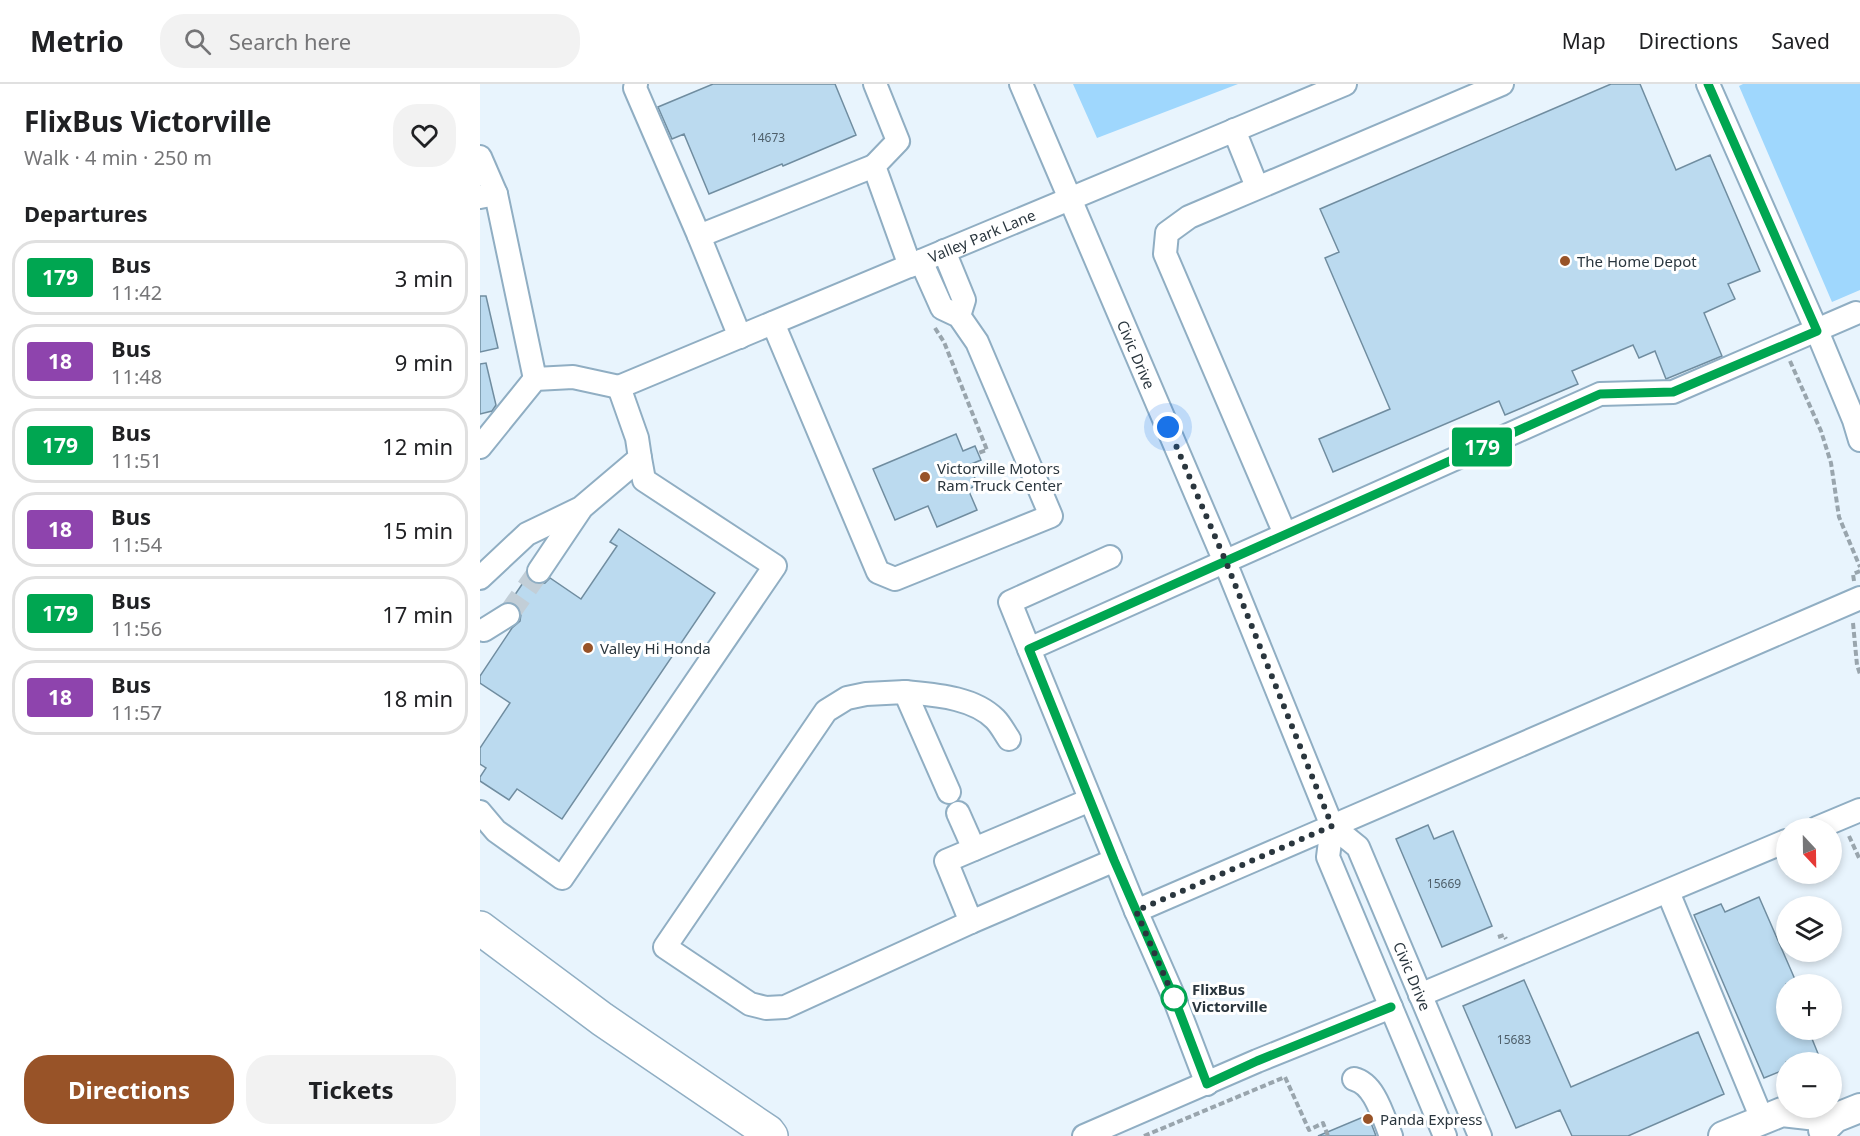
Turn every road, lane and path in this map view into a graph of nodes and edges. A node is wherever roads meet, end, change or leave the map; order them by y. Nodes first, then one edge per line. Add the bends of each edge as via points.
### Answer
1 (636, 84) edge
2 (875, 84) edge
3 (1021, 84) edge
4 (1345, 84) edge
5 (1502, 84) edge
6 (1708, 84) edge
7 (1234, 130) junction
8 (480, 157) edge
9 (874, 166) junction
10 (1257, 187) junction
11 (488, 195) edge
12 (1071, 198) junction
13 (699, 236) junction
14 (944, 251) junction
15 (916, 263) junction
16 (1856, 314) dead end
17 (959, 316) junction
18 (931, 321) dead end
19 (773, 323) junction
20 (1817, 331) junction
21 (740, 337) junction
22 (1783, 345) junction
23 (536, 379) junction
24 (619, 387) junction
25 (1860, 440) edge
26 (480, 447) edge
27 (978, 453) dead end
28 (640, 458) junction
29 (581, 508) junction
30 (1286, 534) junction
31 (1110, 557) dead end
32 (1226, 562) junction
33 (1860, 567) edge
34 (539, 571) tunnel mouth
35 (480, 578) edge
36 (1860, 598) edge
37 (508, 615) tunnel mouth
38 (1860, 622) edge
39 (481, 627) edge
40 (1029, 649) junction
41 (1860, 674) edge
42 (905, 692) junction
43 (1009, 739) dead end
44 (949, 792) dead end
45 (1090, 800) junction
46 (1860, 810) edge
47 (480, 812) edge
48 (958, 813) dead end
49 (1841, 818) edge
50 (1332, 826) junction
51 (1849, 835) dead end
52 (1776, 845) edge
53 (974, 849) junction
54 (1114, 860) junction
55 (1860, 860) edge
56 (1668, 892) junction
57 (1136, 911) junction
58 (971, 922) junction
59 (480, 928) edge
60 (1420, 995) junction
61 (1391, 1007) junction
62 (1354, 1079) dead end
63 (1207, 1084) junction
64 (1762, 1119) junction
65 (1837, 1121) edge
66 (771, 1136) edge
67 (1084, 1136) edge
68 (1144, 1136) edge
69 (1328, 1136) edge
70 (1391, 1136) edge
71 (1445, 1136) edge
72 (1480, 1136) edge
73 (1723, 1136) edge

1 - 13 street via 634,88
2 - 9 street via 898,141
3 - 12 street, Civic Drive
4 - 7 street, Valley Park Lane
5 - 10 street
6 - 20 street
7 - 10 street
7 - 12 street, Valley Park Lane
8 - 11 street
9 - 13 street
9 - 15 street
10 - 30 street via 1189,216 1167,233 1165,254
11 - 23 street
12 - 14 street, Valley Park Lane
12 - 32 street, Civic Drive
13 - 21 street
14 - 15 street, Valley Park Lane
14 - 17 street via 964,300
15 - 17 street via 942,308
15 - 19 street, Valley Park Lane
16 - 20 street
17 - 19 street via 977,342 1051,516 895,579 878,572
18 - 27 path via 944,342 987,450
19 - 21 street, Valley Park Lane
20 - 22 street
20 - 25 street
21 - 24 street, Valley Park Lane
22 - 30 street via 1673,392 1600,394
22 - 33 path via 1821,431 1831,463 1839,517
23 - 24 street via 573,377
23 - 26 street
24 - 28 street
28 - 29 street
28 - 47 street via 644,480 775,566 562,878 496,831
29 - 34 street
29 - 35 street via 527,534
30 - 32 street
31 - 40 street via 1010,602
32 - 40 street
32 - 50 street, Civic Drive
36 - 50 street
37 - 39 street
38 - 41 path via 1852,623
40 - 45 street
42 - 43 street via 940,695 984,710
42 - 44 street
42 - 58 street via 847,698 826,711 665,947 750,1004 785,1007
45 - 53 street
45 - 54 street
46 - 49 street
48 - 53 street
50 - 57 street
50 - 60 street, Civic Drive via 1358,847
50 - 61 street, Civic Drive via 1328,857
51 - 55 path
52 - 56 street
53 - 58 street via 946,861
54 - 57 street
54 - 58 street
56 - 60 street
56 - 64 street
57 - 63 street
59 - 66 highway via 602,1019
60 - 72 street, Civic Drive
61 - 63 street
61 - 71 street, Civic Drive
62 - 70 street via 1370,1087
63 - 67 street
64 - 65 main road via 1782,1113
64 - 73 main road
68 - 69 path via 1285,1077 1309,1130 1323,1123

